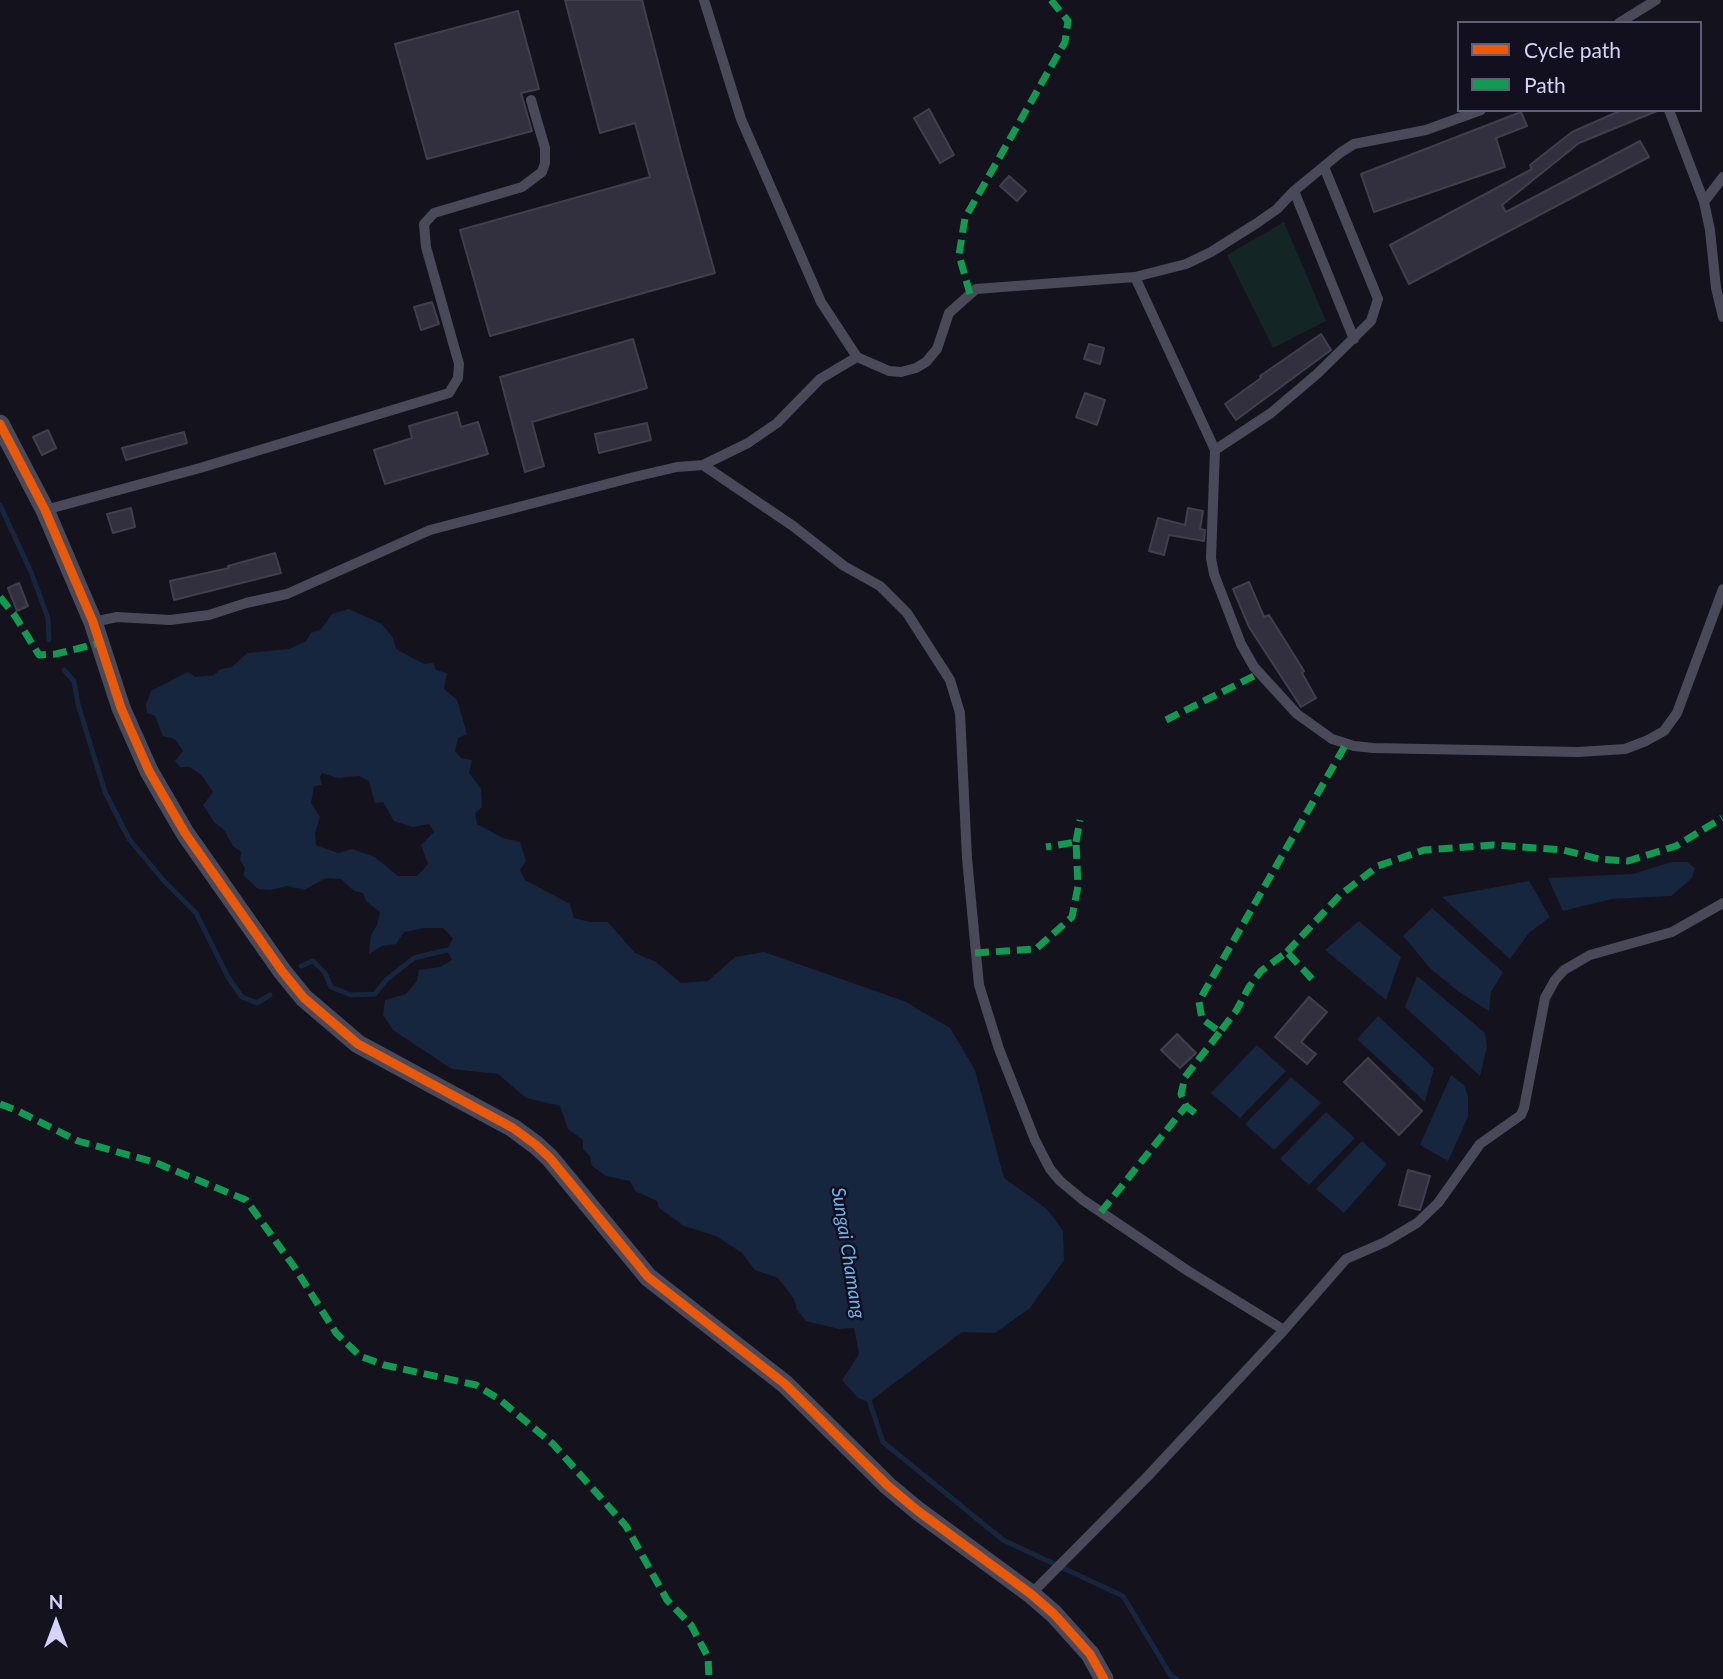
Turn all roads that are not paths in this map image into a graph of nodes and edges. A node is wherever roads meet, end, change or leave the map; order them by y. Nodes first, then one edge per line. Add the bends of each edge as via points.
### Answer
1 (704, 0) edge
2 (1656, 0) edge
3 (1622, 21) edge
4 (531, 100) dead end
5 (1476, 112) edge
6 (1670, 112) edge
7 (1324, 167) junction
8 (1723, 177) edge
9 (1294, 191) junction
10 (1704, 202) junction
11 (1135, 277) junction
12 (1723, 317) edge
13 (1354, 339) junction
14 (857, 357) junction
15 (0, 424) edge
16 (1215, 450) junction
17 (703, 465) junction
18 (45, 510) junction
19 (1723, 589) edge
20 (93, 622) junction
21 (1723, 903) edge
22 (1284, 1330) junction
23 (1031, 1594) junction
24 (1104, 1679) edge

1 - 14 lane via 741,119 765,176 821,302
2 - 3 lane
4 - 18 lane via 545,148 542,172 522,187 435,213 424,224 426,247 459,364 458,378 449,393
5 - 7 lane via 1434,128 1354,144
6 - 10 lane
7 - 9 lane
7 - 13 lane via 1378,299 1371,321
8 - 10 lane
9 - 11 lane via 1277,209 1211,252 1186,264
9 - 13 lane
10 - 12 lane
11 - 14 lane via 976,289 949,313 937,349 916,368 889,371
11 - 16 lane
13 - 16 lane via 1271,413
14 - 17 lane via 820,379 777,424
15 - 18 street
16 - 19 lane via 1211,558 1241,644 1254,667 1297,714 1320,733 1354,746 1578,752 1625,749 1646,741 1664,731 1677,713
17 - 20 lane via 646,474 430,530 294,591 209,615 170,620 117,617
17 - 22 lane via 844,566 880,586 907,613 950,680 961,724 979,985 999,1049 1050,1169 1092,1206
18 - 20 street
20 - 23 street via 133,739 158,788 304,998 358,1044 536,1145 648,1277 785,1384 918,1511
21 - 22 lane via 1672,932 1590,955 1564,970 1545,998 1521,1115 1480,1144 1438,1203 1417,1223 1346,1259
22 - 23 lane
23 - 24 street via 1072,1633

